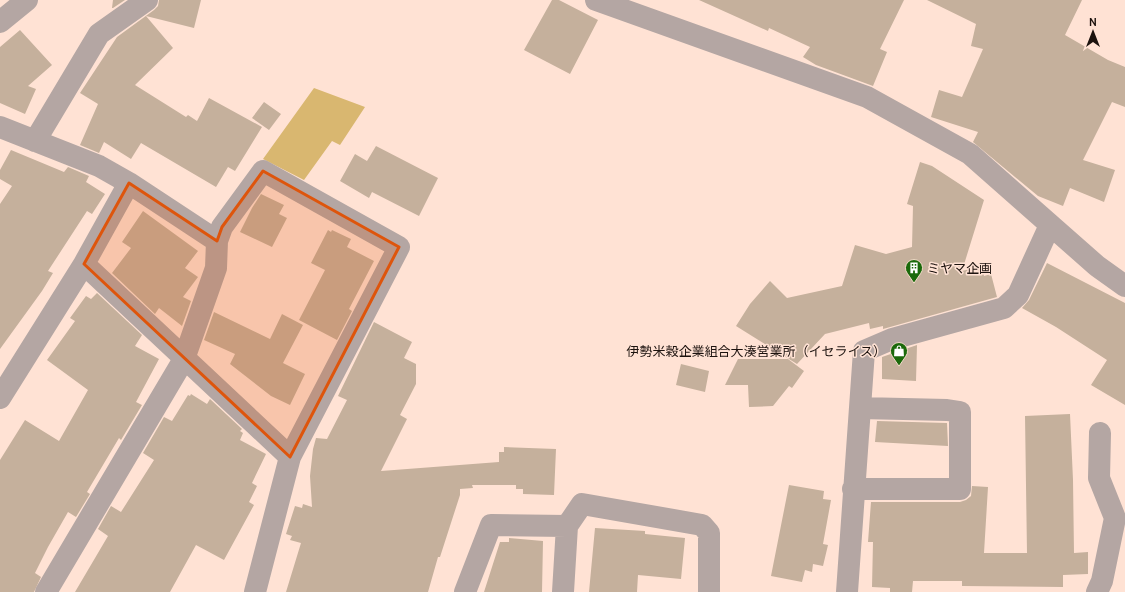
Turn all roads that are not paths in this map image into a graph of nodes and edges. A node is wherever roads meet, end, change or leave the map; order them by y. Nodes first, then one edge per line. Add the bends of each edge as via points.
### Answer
1 (147, 0) edge
2 (596, 0) edge
3 (1, 130) edge
4 (35, 141) junction
5 (129, 183) junction
6 (1050, 225) junction
7 (217, 241) junction
8 (84, 264) junction
9 (1125, 286) edge
10 (184, 360) junction
11 (0, 398) edge
12 (860, 408) junction
13 (1100, 433) dead end
14 (290, 457) junction
15 (853, 488) junction
16 (567, 526) junction
17 (46, 592) edge
18 (255, 592) edge
19 (465, 592) edge
20 (563, 592) edge
21 (709, 592) edge
22 (847, 592) edge
23 (1097, 592) edge

1 - 4 street via 99,34
2 - 6 street via 867,97 970,154
3 - 4 street
4 - 5 street via 99,166
5 - 7 street
5 - 8 street
6 - 9 street via 1097,266
6 - 12 street via 1018,295 1004,308 892,339 864,351
7 - 10 street via 216,268
7 - 14 street via 222,227 263,171 399,247
8 - 10 street
8 - 11 street
10 - 14 street
10 - 17 street
12 - 15 street
12 - 15 street via 960,412 960,489
13 - 23 street via 1099,478 1115,518 1102,581
14 - 18 street
15 - 22 street
16 - 19 street via 491,525
16 - 20 street
16 - 21 street via 582,504 702,525 709,533

